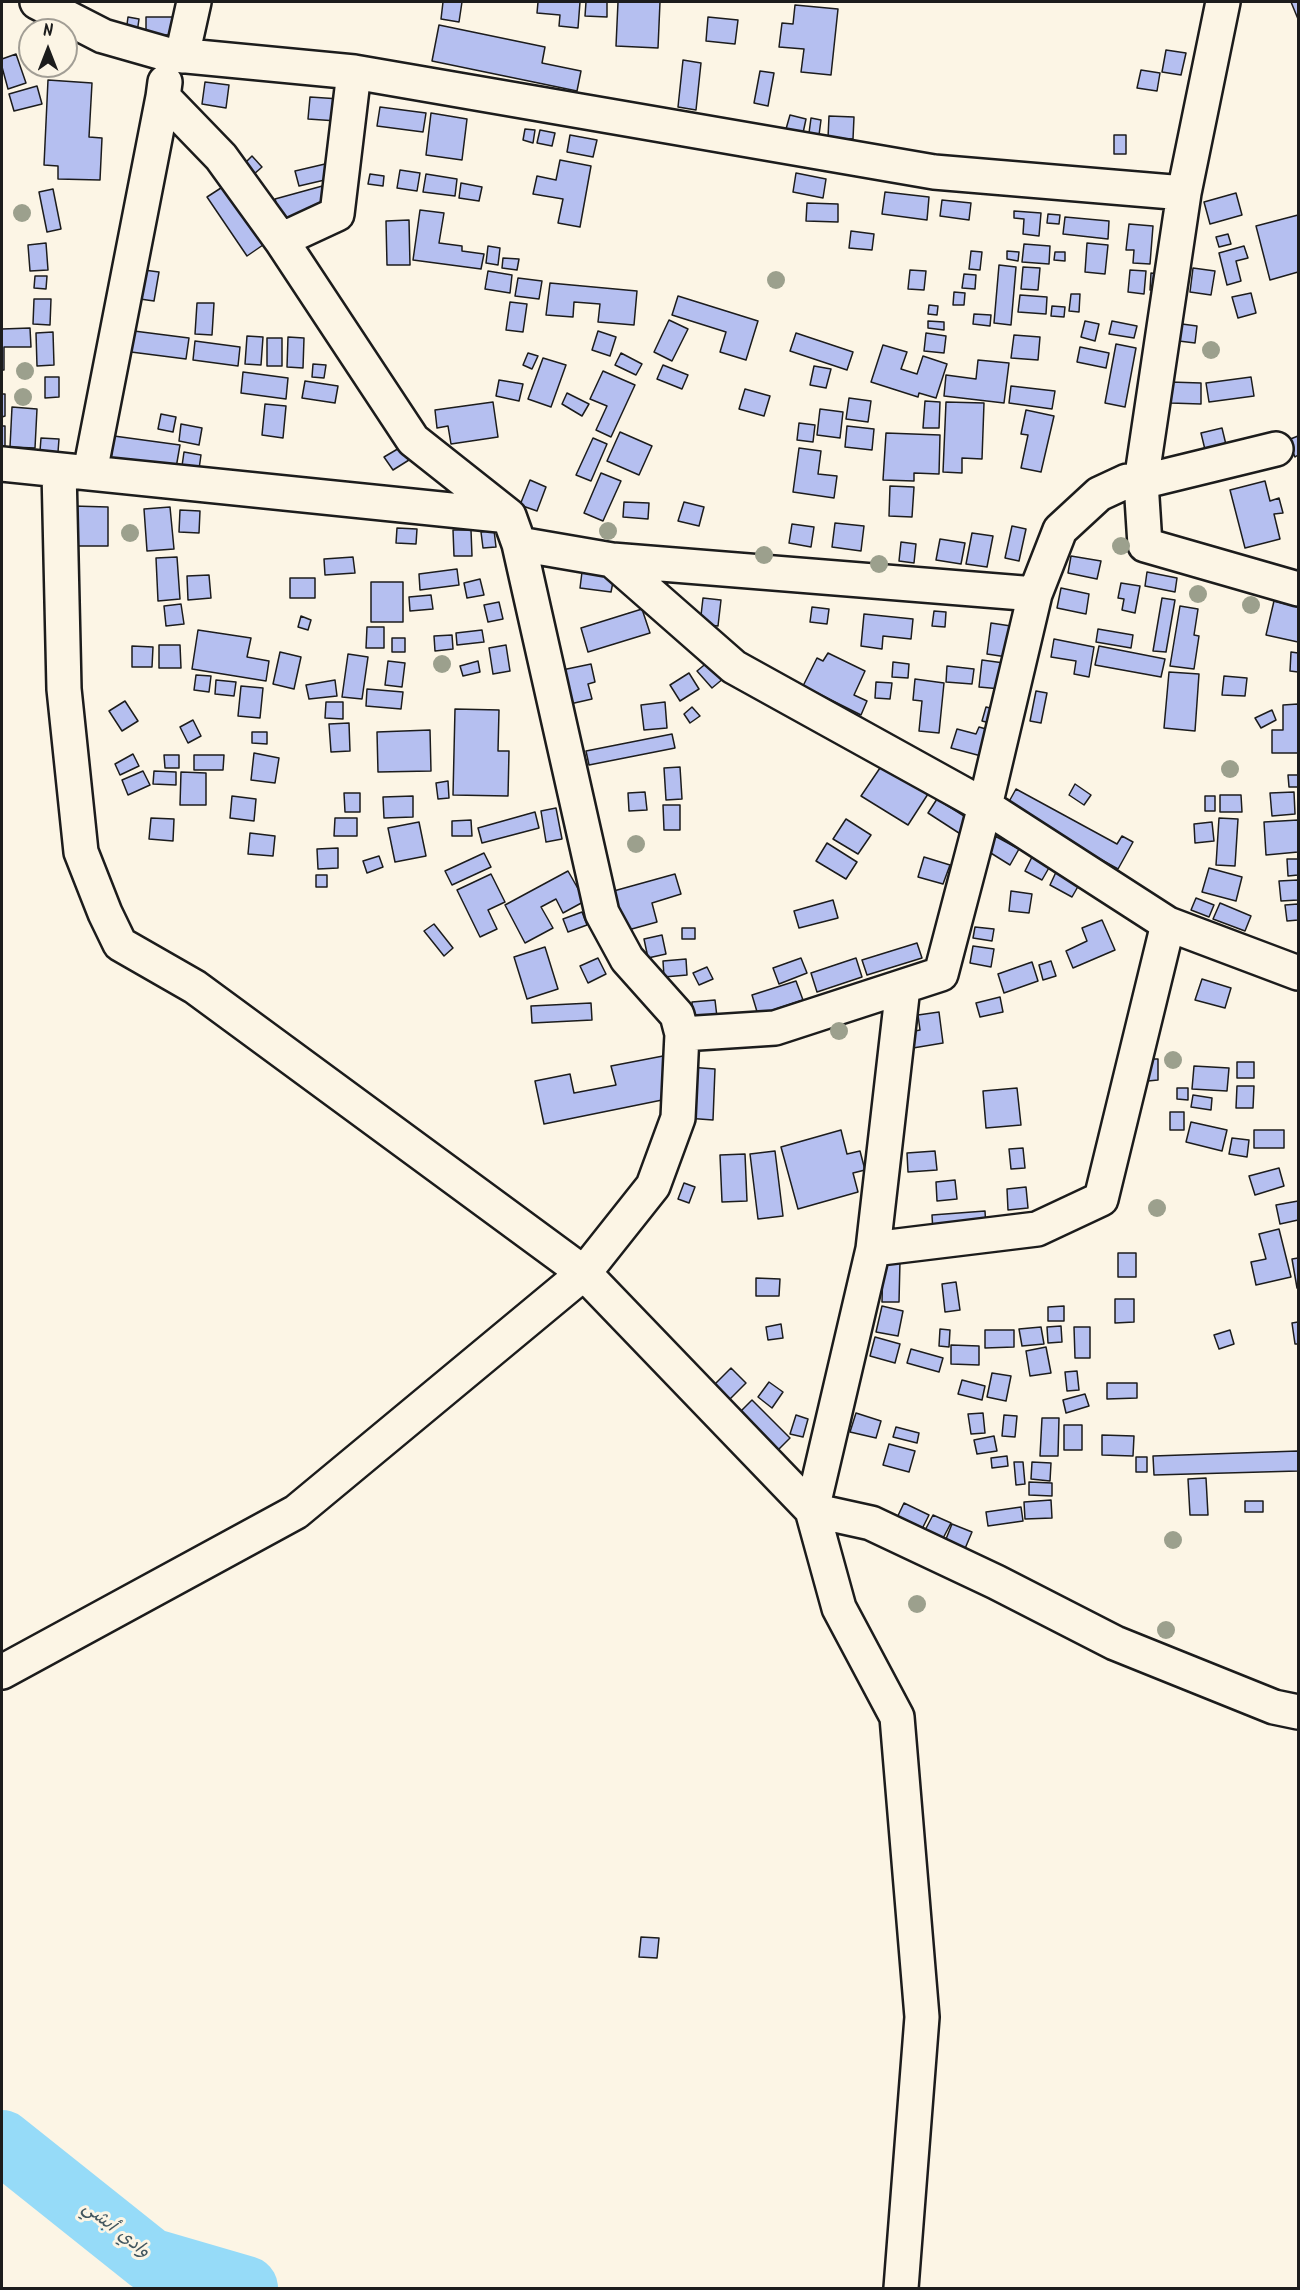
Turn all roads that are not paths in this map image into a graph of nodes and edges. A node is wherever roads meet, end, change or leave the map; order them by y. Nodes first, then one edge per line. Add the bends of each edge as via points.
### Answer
1 (37, 2) edge
2 (194, 2) edge
3 (1223, 2) edge
4 (174, 55) junction
5 (354, 72) junction
6 (164, 97) junction
7 (1184, 193) junction
8 (281, 240) junction
9 (1276, 449) dead end
10 (2, 464) edge
11 (75, 471) junction
12 (1141, 482) junction
13 (514, 530) junction
14 (612, 560) junction
15 (1299, 589) edge
16 (1035, 594) junction
17 (985, 806) junction
18 (1168, 924) junction
19 (1299, 973) edge
20 (903, 987) junction
21 (682, 1034) junction
22 (873, 1249) junction
23 (584, 1273) junction
24 (812, 1510) junction
25 (2, 1672) edge
26 (1299, 1712) edge
27 (901, 2289) edge

1 - 4 street via 103,36
2 - 4 street
3 - 7 street
4 - 5 street
4 - 6 street
5 - 7 street via 934,172
5 - 8 street via 337,214
6 - 8 street via 221,157
6 - 11 street
7 - 12 street
8 - 13 street via 413,440
9 - 12 street
10 - 11 street
11 - 13 street
11 - 23 street via 64,689 80,840 85,862 120,944 195,987
12 - 15 street via 1145,545
12 - 16 street via 1127,481 1099,494 1060,530
13 - 14 street
13 - 21 street via 602,914 627,959 676,1014
14 - 16 street
14 - 17 street via 734,667
16 - 17 street
17 - 18 street
17 - 20 street via 941,974
18 - 19 street
18 - 22 street via 1101,1199 1037,1229
20 - 21 street via 775,1028
20 - 22 street
21 - 23 street via 678,1118 653,1186
22 - 24 street
23 - 24 street
23 - 25 street via 296,1512
24 - 26 street via 871,1523 1115,1643 1274,1707
24 - 27 street via 839,1608 897,1717 922,2017

